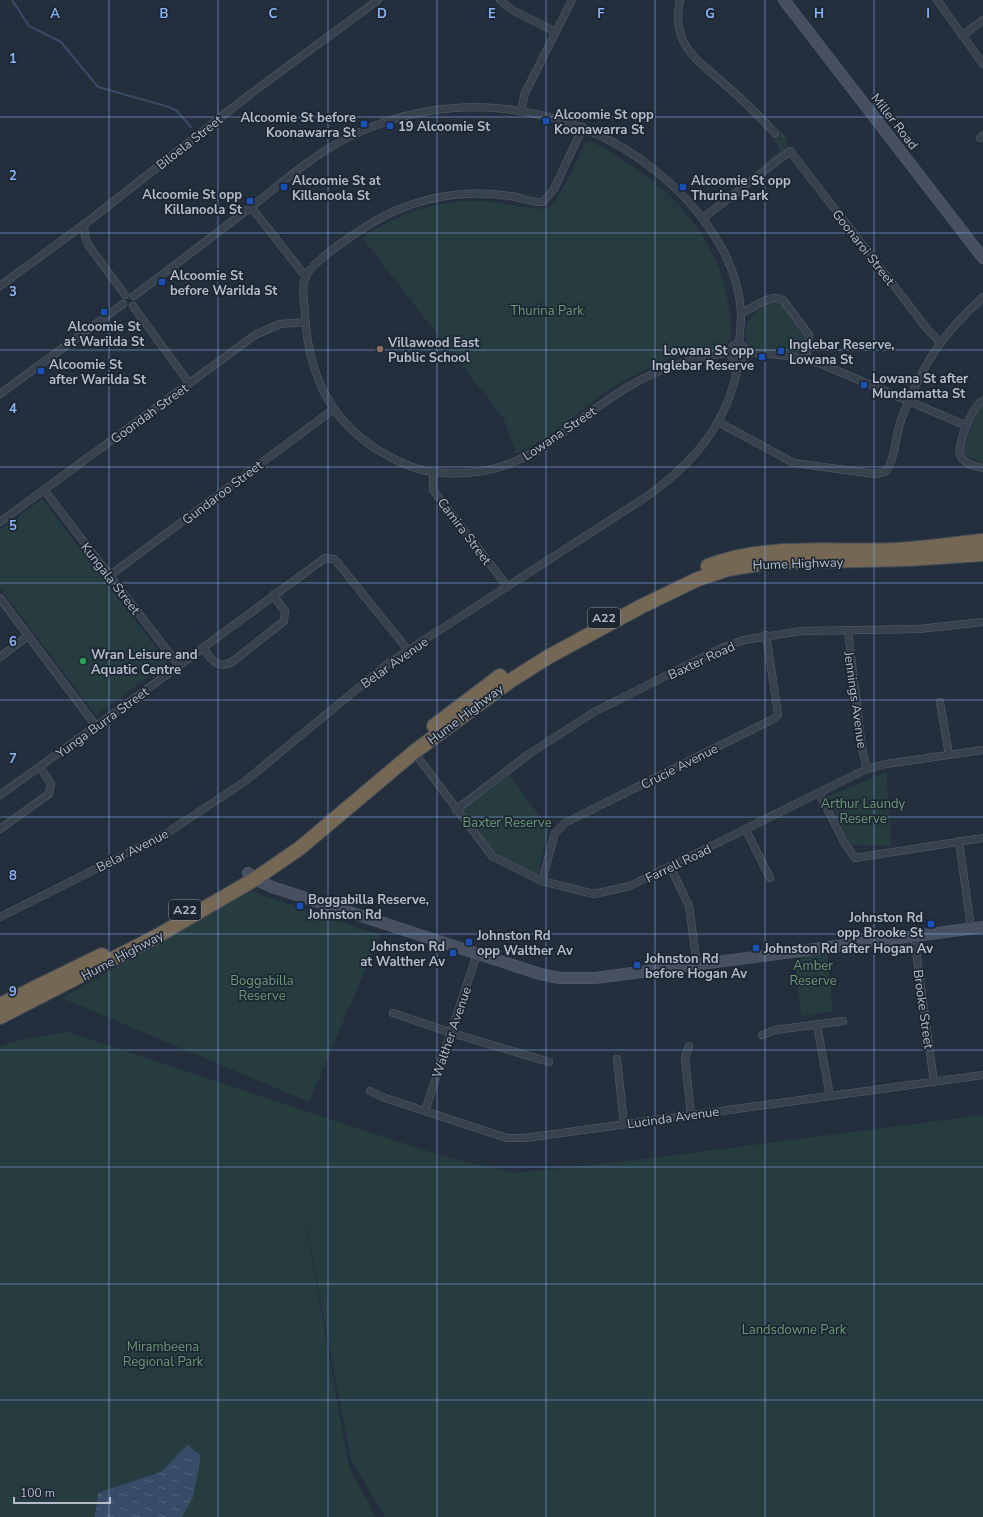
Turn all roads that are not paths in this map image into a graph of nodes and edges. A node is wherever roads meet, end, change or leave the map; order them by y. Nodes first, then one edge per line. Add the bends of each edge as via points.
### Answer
1 (378, 0) edge
2 (500, 0) edge
3 (572, 0) edge
4 (680, 0) edge
5 (784, 0) edge
6 (937, 0) edge
7 (983, 20) edge
8 (556, 32) junction
9 (962, 36) junction
10 (983, 64) edge
11 (520, 110) junction
12 (583, 127) junction
13 (775, 132) dead end
14 (252, 206) junction
15 (703, 218) junction
16 (84, 225) junction
17 (983, 258) edge
18 (306, 277) junction
19 (0, 286) edge
20 (125, 295) junction
21 (134, 296) junction
22 (983, 297) edge
23 (123, 304) junction
24 (133, 306) junction
25 (741, 313) junction
26 (306, 322) junction
27 (940, 342) junction
28 (739, 344) junction
29 (730, 352) junction
30 (746, 352) junction
31 (806, 359) junction
32 (739, 360) junction
33 (189, 383) junction
34 (0, 394) edge
35 (909, 400) junction
36 (983, 400) edge
37 (334, 409) junction
38 (718, 422) junction
39 (967, 426) junction
40 (983, 468) edge
41 (433, 472) junction
42 (44, 490) junction
43 (0, 522) edge
44 (983, 541) edge
45 (983, 554) edge
46 (109, 576) junction
47 (507, 586) junction
48 (273, 595) junction
49 (0, 598) edge
50 (983, 622) edge
51 (848, 630) junction
52 (766, 635) junction
53 (28, 636) junction
54 (203, 648) junction
55 (408, 650) junction
56 (0, 657) edge
57 (179, 666) junction
58 (940, 702) dead end
59 (96, 726) junction
60 (983, 750) edge
61 (414, 752) junction
62 (948, 755) junction
63 (40, 767) junction
64 (867, 769) junction
65 (820, 793) junction
66 (0, 795) edge
67 (456, 810) junction
68 (0, 829) edge
69 (746, 830) junction
70 (983, 838) edge
71 (959, 841) junction
72 (670, 866) junction
73 (252, 876) junction
74 (770, 878) dead end
75 (542, 881) junction
76 (0, 916) edge
77 (983, 926) edge
78 (971, 928) junction
79 (914, 936) junction
80 (478, 954) junction
81 (697, 965) junction
82 (0, 1005) edge
83 (393, 1013) dead end
84 (0, 1017) edge
85 (843, 1021) dead end
86 (817, 1025) junction
87 (452, 1034) junction
88 (762, 1035) dead end
89 (689, 1046) dead end
90 (617, 1059) dead end
91 (549, 1062) dead end
92 (983, 1075) edge
93 (934, 1082) junction
94 (370, 1091) dead end
95 (830, 1096) junction
96 (425, 1111) junction
97 (691, 1115) junction
98 (624, 1124) junction

1 - 16 street, Biloela Street via 249,95
2 - 8 street via 512,10
3 - 8 street
4 - 13 street via 680,34 688,50 697,62 754,110
5 - 17 street, Miller Road
6 - 9 street
7 - 9 street
8 - 11 street
9 - 10 street
11 - 12 street
11 - 14 street via 455,108 417,113 387,122 350,137 319,154
12 - 15 street via 648,164 681,193
12 - 18 street via 554,189 543,202 478,193 446,196 412,204 369,225 320,262
14 - 18 street
14 - 21 street
15 - 25 street via 720,244 727,261 738,294
15 - 27 street, Goonaroi Street via 790,151 928,330
16 - 19 street, Biloela Street
16 - 20 street via 89,246
18 - 26 street, Lowana Street
20 - 21 street
20 - 23 street
21 - 24 street
22 - 27 street
23 - 24 street via 128,308
23 - 34 street
24 - 33 street
25 - 28 street
25 - 31 street via 772,298 783,300 809,335
26 - 33 street, Goondah Street via 280,324 267,329
26 - 37 street, Lowana Street via 312,365 322,390
27 - 35 street
28 - 29 street via 733,346
28 - 30 street
29 - 32 street via 732,358
29 - 41 street, Lowana Street via 680,363 642,378 542,448 516,462 486,470
30 - 31 street
30 - 32 street
31 - 35 street
32 - 38 street, Belar Avenue via 731,394
33 - 42 street, Goondah Street
35 - 38 street via 900,421 888,468 880,474 794,463
35 - 39 street
36 - 39 street via 975,407
37 - 41 street, Lowana Street via 356,433 380,451 413,467
37 - 46 street, Gundaroo Street
38 - 47 street, Belar Avenue via 699,451 674,477
39 - 40 street via 959,448 960,457
41 - 47 street, Camira Street via 433,490
42 - 43 street, Goondah Street
42 - 46 street, Kungala Street
44 - 73 highway, Hume Highway / A22 via 895,550 766,552 726,559 701,568 553,644 481,689 408,746
45 - 61 highway, Hume Highway / A22 via 908,559 769,562 728,569 698,579 548,657 482,700
46 - 57 street, Kungala Street
47 - 55 street, Belar Avenue
48 - 54 street, Yunga Burra Street
48 - 54 street via 285,611 284,621 232,662 217,664
48 - 55 street, Yunga Burra Street via 321,560 334,559
49 - 53 street
50 - 51 street, Baxter Road via 920,629
51 - 52 street, Baxter Road via 802,630
51 - 64 street, Jennings Avenue via 862,749
52 - 67 street, Baxter Road via 719,649 594,712 529,754
52 - 75 street, Crucie Avenue via 778,715 565,823 555,833
53 - 56 street
53 - 59 street
54 - 57 street, Yunga Burra Street
55 - 76 street, Belar Avenue via 375,673 244,782 173,829
57 - 59 street, Yunga Burra Street
58 - 62 street
59 - 63 street, Yunga Burra Street
60 - 62 street, Farrell Road
61 - 67 street, Farrell Road
61 - 73 highway, Hume Highway / A22 via 300,848
62 - 64 street, Farrell Road
63 - 66 street, Yunga Burra Street
63 - 68 street via 51,784 48,794
64 - 65 street, Farrell Road
65 - 69 street, Farrell Road
65 - 71 street via 844,842 855,858
67 - 75 street, Farrell Road via 492,856
69 - 72 street, Farrell Road
69 - 74 street
70 - 71 street
71 - 78 street
72 - 75 street, Farrell Road via 630,886 594,894
72 - 81 street via 689,906
73 - 80 street via 272,887
73 - 82 highway, Hume Highway / A22 via 121,946
73 - 84 highway, Hume Highway / A22 via 143,944
77 - 78 street
78 - 79 street
79 - 81 street
79 - 93 street, Brooke Street
80 - 81 street via 540,974 575,980
80 - 87 street, Walther Avenue
83 - 87 street
85 - 86 street
86 - 88 street via 776,1030
86 - 95 street
87 - 91 street
87 - 96 street, Walther Avenue
89 - 97 street via 685,1058
90 - 98 street
92 - 93 street, Lucinda Avenue
93 - 95 street, Lucinda Avenue
94 - 96 street, Lucinda Avenue
95 - 97 street, Lucinda Avenue
96 - 98 street, Lucinda Avenue via 507,1138 525,1138
97 - 98 street, Lucinda Avenue

